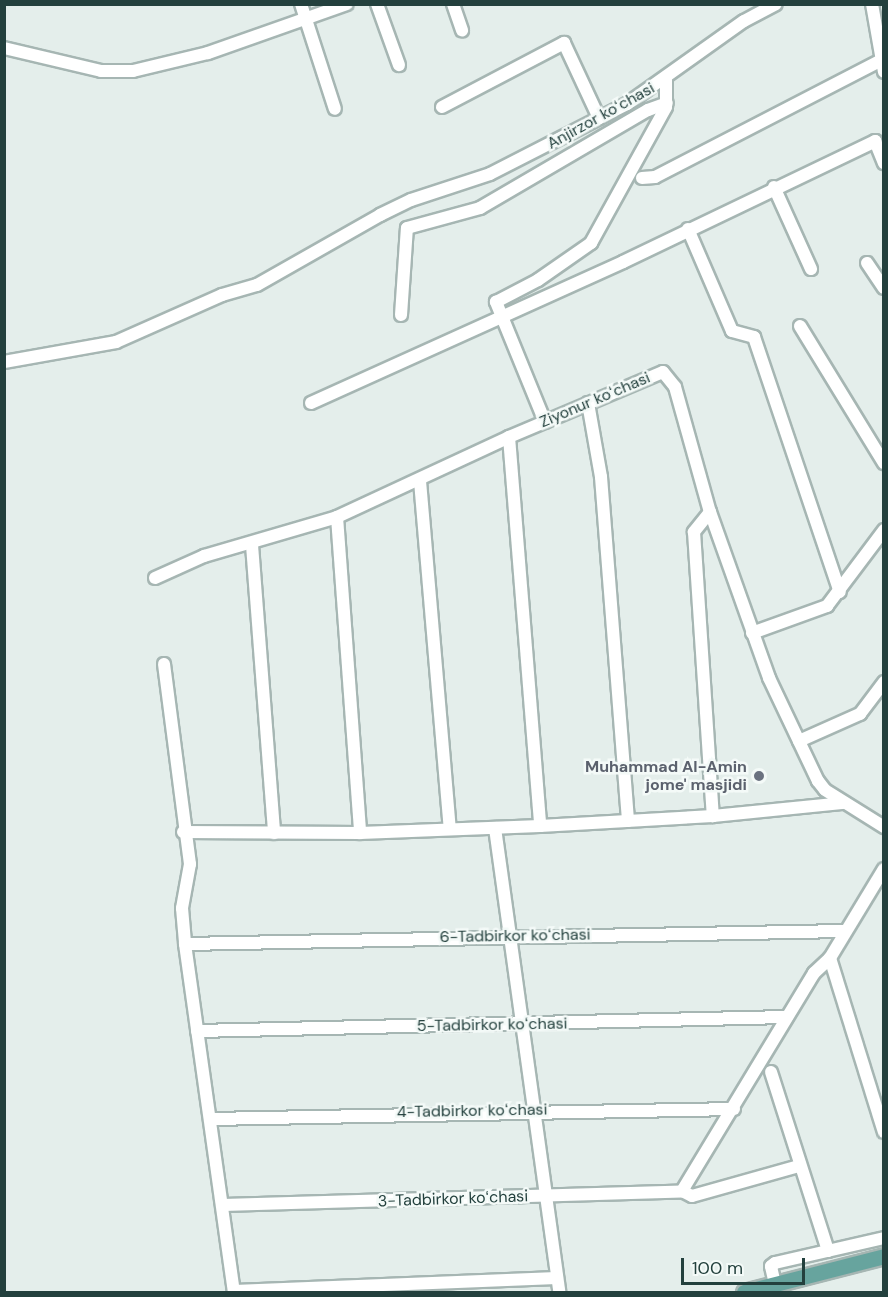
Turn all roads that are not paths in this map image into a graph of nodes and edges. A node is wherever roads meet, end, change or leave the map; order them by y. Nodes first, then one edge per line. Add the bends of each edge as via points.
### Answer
1 (301, 4) edge
2 (347, 4) edge
3 (378, 4) edge
4 (453, 4) edge
5 (777, 4) edge
6 (872, 4) edge
7 (306, 19) junction
8 (462, 30) dead end
9 (4, 48) edge
10 (882, 64) edge
11 (399, 65) dead end
12 (666, 80) junction
13 (667, 103) junction
14 (442, 106) dead end
15 (335, 109) dead end
16 (599, 118) junction
17 (879, 138) edge
18 (884, 164) edge
19 (642, 178) dead end
20 (774, 187) junction
21 (688, 229) junction
22 (867, 263) dead end
23 (811, 269) dead end
24 (884, 288) edge
25 (401, 315) dead end
26 (501, 319) junction
27 (800, 326) dead end
28 (4, 362) edge
29 (311, 403) dead end
30 (588, 403) junction
31 (545, 422) junction
32 (509, 437) junction
33 (884, 463) edge
34 (420, 481) junction
35 (710, 512) junction
36 (337, 517) junction
37 (884, 530) edge
38 (252, 545) junction
39 (155, 578) dead end
40 (840, 592) junction
41 (752, 633) junction
42 (164, 664) dead end
43 (884, 682) edge
44 (799, 741) junction
45 (844, 803) junction
46 (713, 816) junction
47 (628, 821) junction
48 (540, 826) junction
49 (884, 827) edge
50 (495, 828) junction
51 (450, 830) junction
52 (183, 832) junction
53 (274, 833) junction
54 (360, 833) junction
55 (884, 869) edge
56 (845, 931) junction
57 (509, 936) junction
58 (185, 944) junction
59 (830, 958) junction
60 (788, 1017) junction
61 (523, 1023) junction
62 (197, 1031) junction
63 (771, 1072) dead end
64 (734, 1109) junction
65 (534, 1110) junction
66 (210, 1119) junction
67 (884, 1132) edge
68 (799, 1166) junction
69 (682, 1191) junction
70 (546, 1197) junction
71 (223, 1205) junction
72 (884, 1238) edge
73 (828, 1251) junction
74 (884, 1256) edge
75 (773, 1275) junction
76 (557, 1278) junction
77 (234, 1292) edge
78 (559, 1293) edge
79 (744, 1293) edge

1 - 7 street
2 - 7 street
3 - 11 street
4 - 8 street
5 - 12 street, Anjirzor koʻchasi via 744,21
6 - 10 street
7 - 9 street via 208,53 133,71 100,71
7 - 15 street
10 - 19 street via 666,172
12 - 13 street
12 - 16 street, Anjirzor koʻchasi
13 - 25 street via 648,110 480,208 407,228
13 - 26 street via 591,243 538,280 496,302
14 - 16 street via 564,43
16 - 28 street, Anjirzor koʻchasi via 490,174 411,200 257,285 222,295 116,342
17 - 18 street
17 - 20 street
20 - 21 street
20 - 23 street
21 - 26 street
21 - 40 street via 729,326 734,333 753,337
22 - 24 street
26 - 29 street
26 - 31 street
27 - 33 street
30 - 31 street, Ziyonur koʻchasi
30 - 35 street, Ziyonur koʻchasi via 663,372 675,387
30 - 47 street via 601,477
31 - 32 street, Ziyonur koʻchasi
32 - 34 street, Ziyonur koʻchasi
32 - 48 street
34 - 36 street, Ziyonur koʻchasi
34 - 51 street
35 - 41 street, Ziyonur koʻchasi
35 - 46 street via 694,532
36 - 38 street, Ziyonur koʻchasi
36 - 54 street
37 - 40 street
38 - 39 street, Ziyonur koʻchasi via 204,556
38 - 53 street
40 - 41 street via 814,612
41 - 44 street, Ziyonur koʻchasi
42 - 52 street
43 - 44 street via 860,714
44 - 45 street, Ziyonur koʻchasi via 825,790
45 - 46 street
45 - 49 street, Ziyonur koʻchasi
46 - 47 street
47 - 48 street
48 - 50 street
50 - 51 street
50 - 57 street
51 - 54 street
52 - 53 street
52 - 58 street via 189,864 182,908
53 - 54 street
55 - 56 street
56 - 57 street, 6-Tadbirkor koʻchasi
56 - 59 street
57 - 58 street, 6-Tadbirkor koʻchasi
57 - 61 street
58 - 62 street
59 - 60 street via 814,973
59 - 67 street
60 - 61 street, 5-Tadbirkor koʻchasi
60 - 64 street
61 - 62 street, 5-Tadbirkor koʻchasi
61 - 65 street
62 - 66 street
63 - 68 street
64 - 65 street, 4-Tadbirkor koʻchasi
64 - 69 street
65 - 66 street, 4-Tadbirkor koʻchasi
65 - 70 street
66 - 71 street
68 - 69 street, 3-Tadbirkor koʻchasi via 692,1196
68 - 73 street
69 - 70 street, 3-Tadbirkor koʻchasi
70 - 71 street, 3-Tadbirkor koʻchasi
70 - 76 street
71 - 77 street
72 - 73 street
73 - 75 street
74 - 75 main road
75 - 79 main road
76 - 77 street
76 - 78 street

